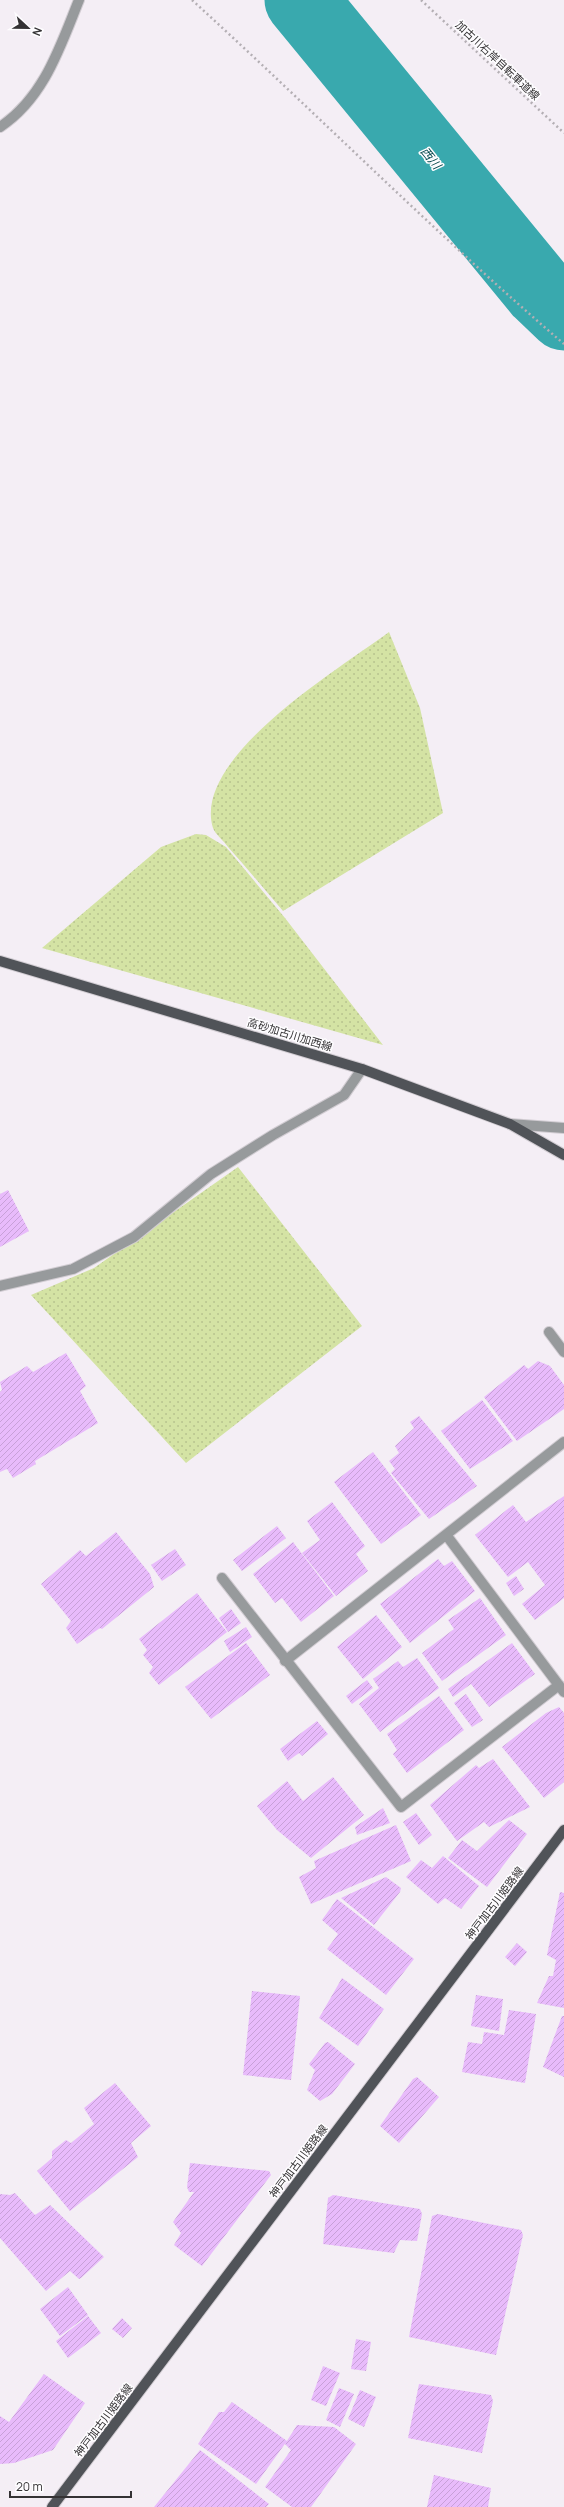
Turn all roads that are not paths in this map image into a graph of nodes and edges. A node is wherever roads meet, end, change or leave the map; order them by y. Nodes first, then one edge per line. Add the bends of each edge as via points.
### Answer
1 (79, 0) edge
2 (0, 128) edge
3 (0, 961) edge
4 (362, 1069) junction
5 (510, 1124) junction
6 (564, 1128) edge
7 (564, 1155) edge
8 (0, 1286) edge
9 (549, 1332) dead end
10 (564, 1352) edge
11 (564, 1442) edge
12 (447, 1536) junction
13 (222, 1578) dead end
14 (285, 1660) junction
15 (562, 1688) edge
16 (564, 1830) edge
17 (52, 2507) edge

1 - 2 street via 50,71 17,116
3 - 4 main road, 高砂加古川加西線
4 - 5 main road, 高砂加古川加西線
4 - 8 street via 344,1095 211,1174 134,1237 73,1269
5 - 6 street
5 - 7 main road, 高砂加古川加西線
9 - 10 street
11 - 12 street
12 - 14 street
12 - 15 street
13 - 14 street
14 - 15 street via 400,1807
16 - 17 main road, 神戸加古川姫路線

